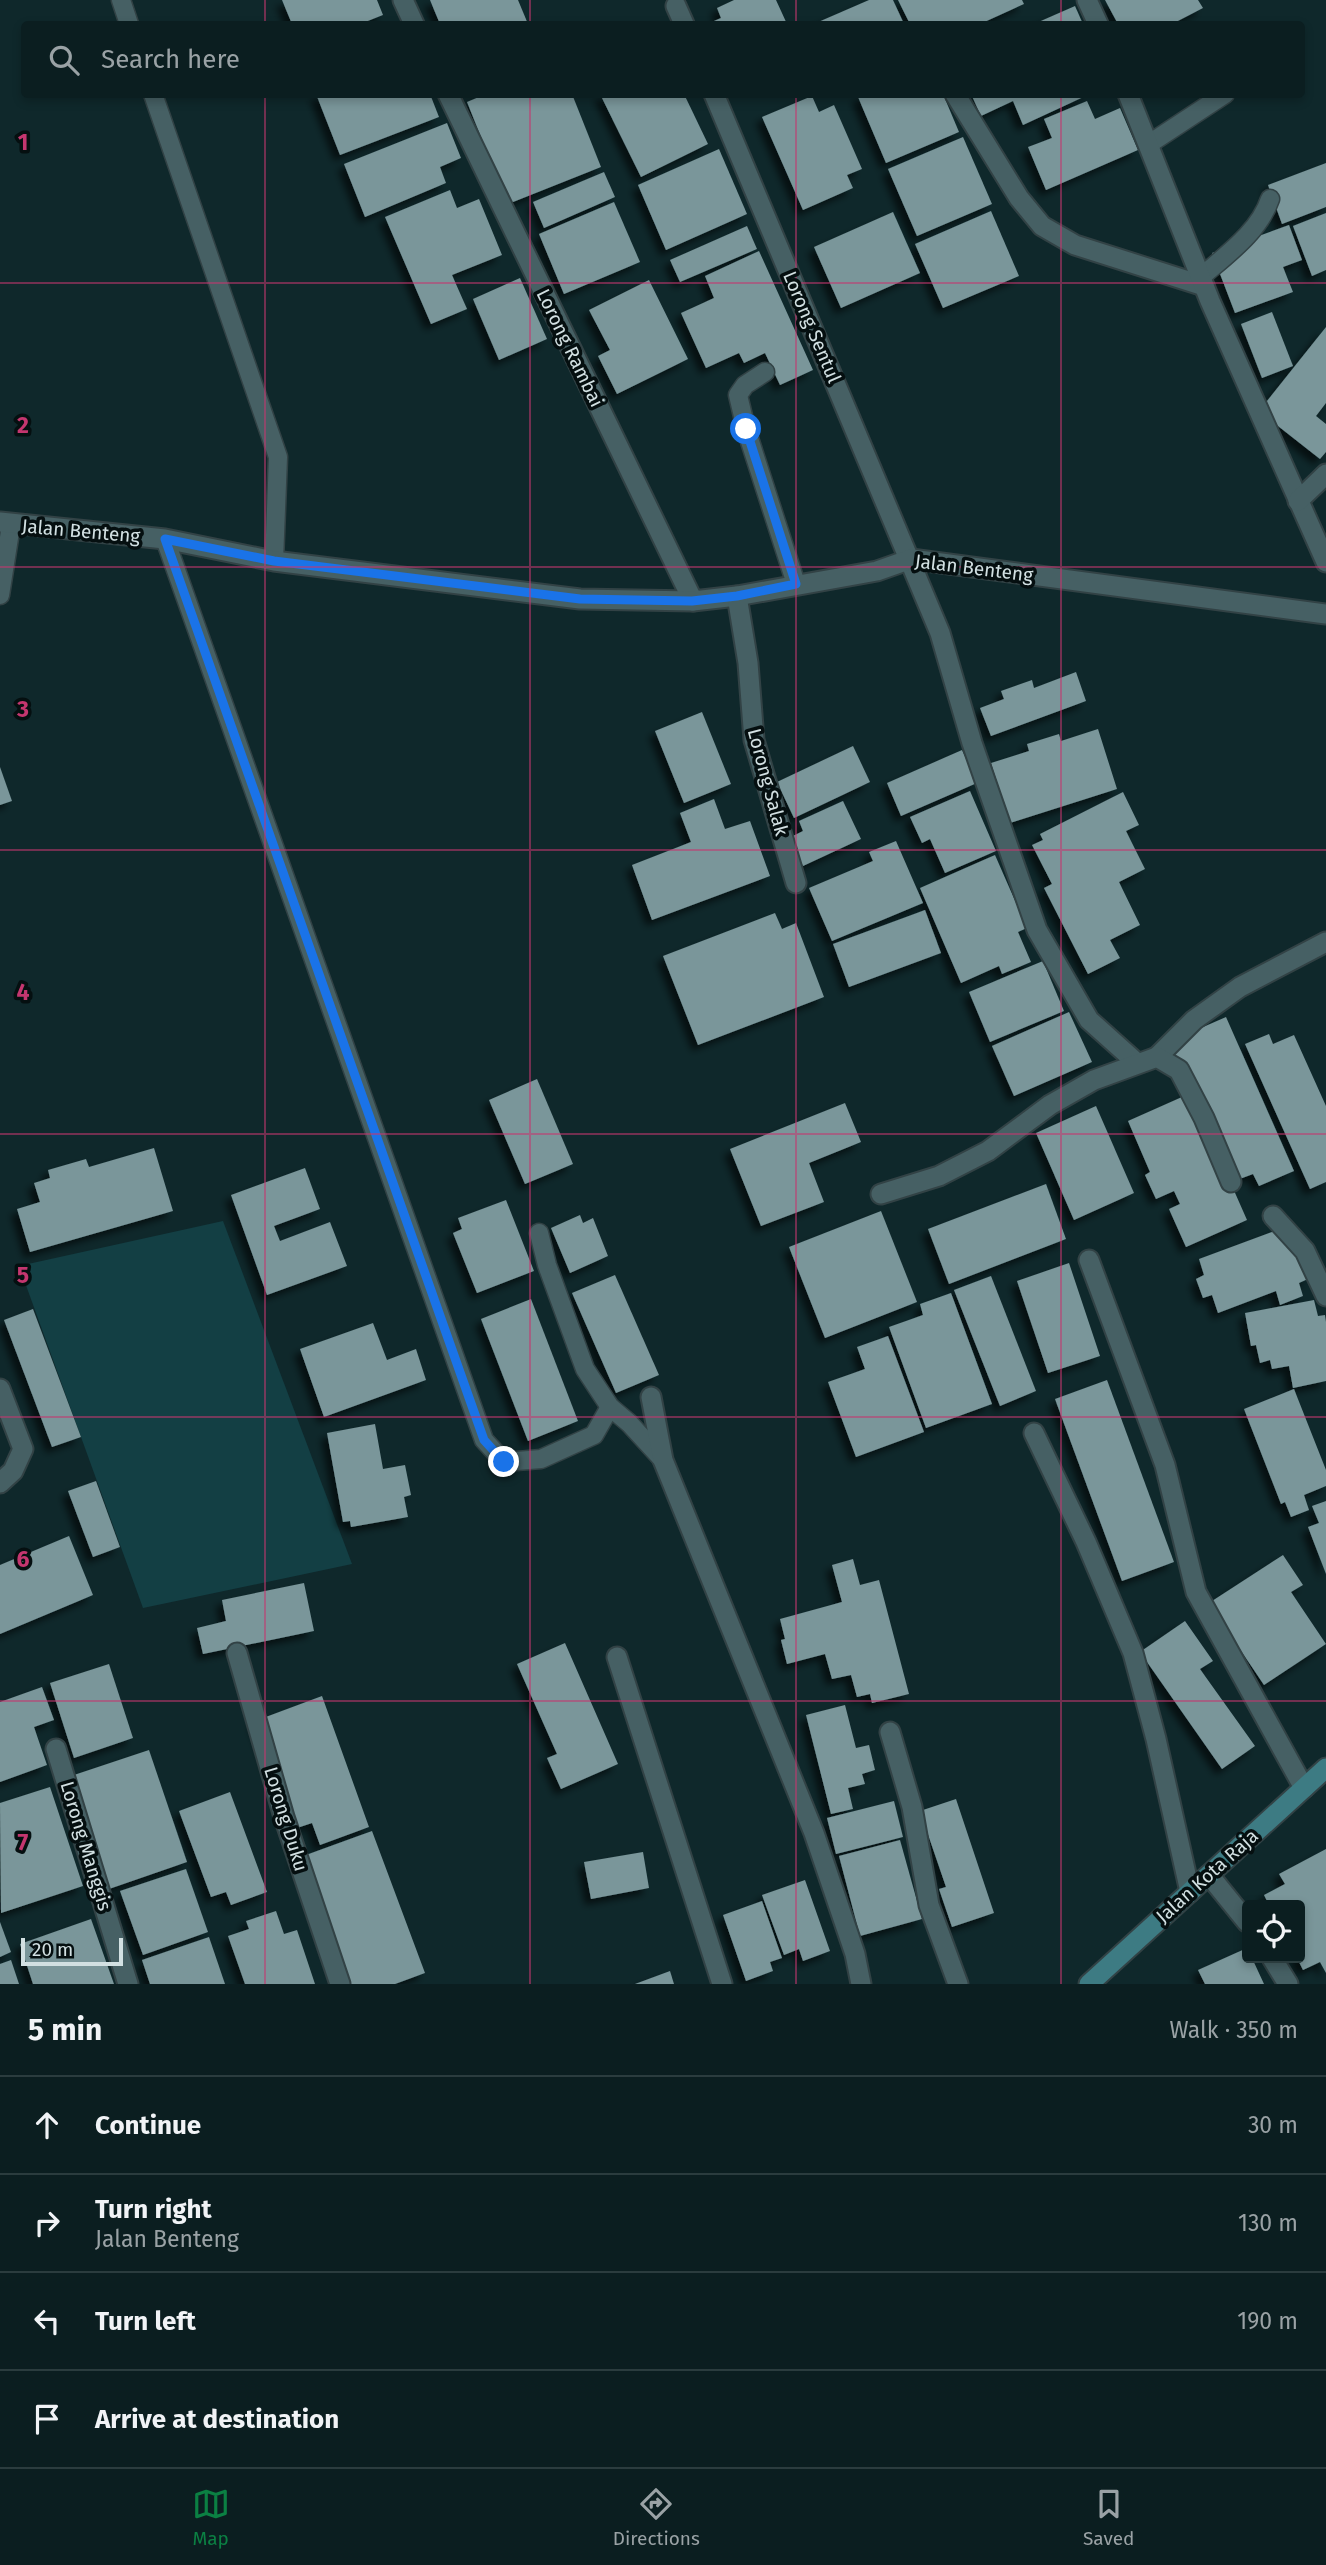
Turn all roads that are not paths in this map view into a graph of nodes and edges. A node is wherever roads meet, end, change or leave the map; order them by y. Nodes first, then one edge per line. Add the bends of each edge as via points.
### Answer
1 (121, 0) edge
2 (402, 0) edge
3 (1087, 0) edge
4 (128, 21) edge
5 (412, 21) edge
6 (1097, 21) edge
7 (154, 98) edge
8 (450, 98) edge
9 (716, 98) edge
10 (957, 98) edge
11 (1130, 98) edge
12 (1219, 98) edge
13 (1149, 144) junction
14 (1270, 199) dead end
15 (1203, 281) junction
16 (765, 372) dead end
17 (1326, 474) edge
18 (1298, 501) junction
19 (5, 524) edge
20 (165, 539) junction
21 (911, 559) junction
22 (274, 561) junction
23 (1326, 562) edge
24 (796, 584) junction
25 (0, 595) edge
26 (737, 596) junction
27 (692, 601) junction
28 (1326, 614) edge
29 (796, 883) dead end
30 (1326, 942) edge
31 (1157, 1057) junction
32 (1137, 1063) junction
33 (1231, 1182) dead end
34 (881, 1194) dead end
35 (1273, 1216) dead end
36 (539, 1233) dead end
37 (1089, 1259) dead end
38 (1326, 1296) edge
39 (0, 1390) edge
40 (651, 1397) dead end
41 (610, 1407) junction
42 (1034, 1433) dead end
43 (663, 1460) junction
44 (0, 1483) edge
45 (237, 1653) dead end
46 (617, 1657) dead end
47 (890, 1732) dead end
48 (56, 1749) dead end
49 (1326, 1768) edge
50 (1304, 1788) junction
51 (1209, 1875) junction
52 (1190, 1892) junction
53 (1242, 1916) edge
54 (1275, 1963) edge
55 (128, 1984) edge
56 (340, 1984) edge
57 (722, 1984) edge
58 (861, 1984) edge
59 (958, 1984) edge
60 (1088, 1984) edge
61 (1288, 1984) edge

1 - 4 lane
2 - 5 street
3 - 6 street
7 - 22 lane via 278,457
8 - 27 street, Lorong Rambai
9 - 21 street, Lorong Sentul
10 - 15 street via 1019,198 1042,226 1075,245
11 - 13 street
12 - 13 lane
13 - 15 street
14 - 15 lane via 1252,230
15 - 18 street
16 - 24 lane via 738,395
17 - 18 street
18 - 23 street
19 - 20 street, Jalan Benteng
19 - 25 lane
20 - 22 street, Jalan Benteng
20 - 41 lane via 484,1440 504,1462 541,1459 594,1435
21 - 24 street, Jalan Benteng via 877,571
21 - 28 street, Jalan Benteng
21 - 32 street, Lorong Sentul via 940,633 972,743 1037,930 1089,1020
22 - 27 street, Jalan Benteng via 580,599
24 - 26 street, Jalan Benteng
26 - 27 street, Jalan Benteng
26 - 29 street, Lorong Salak via 754,740
30 - 31 street via 1240,987 1194,1020
31 - 32 street
31 - 33 street via 1180,1070
32 - 34 street via 1050,1105 988,1151 939,1176
35 - 38 street via 1305,1251
36 - 41 lane via 585,1369
37 - 50 street via 1165,1465 1196,1592
39 - 44 street via 23,1449 13,1471
40 - 43 street
41 - 43 lane
42 - 52 street via 1133,1653
43 - 58 street via 814,1833
45 - 56 street, Lorong Duku via 284,1817
46 - 57 street
47 - 59 street via 912,1807 929,1905
48 - 55 street, Lorong Manggis
49 - 50 main road, Jalan Kota Raja
50 - 51 main road, Jalan Kota Raja
51 - 52 main road, Jalan Kota Raja
51 - 53 street
52 - 60 main road, Jalan Kota Raja
54 - 61 street

